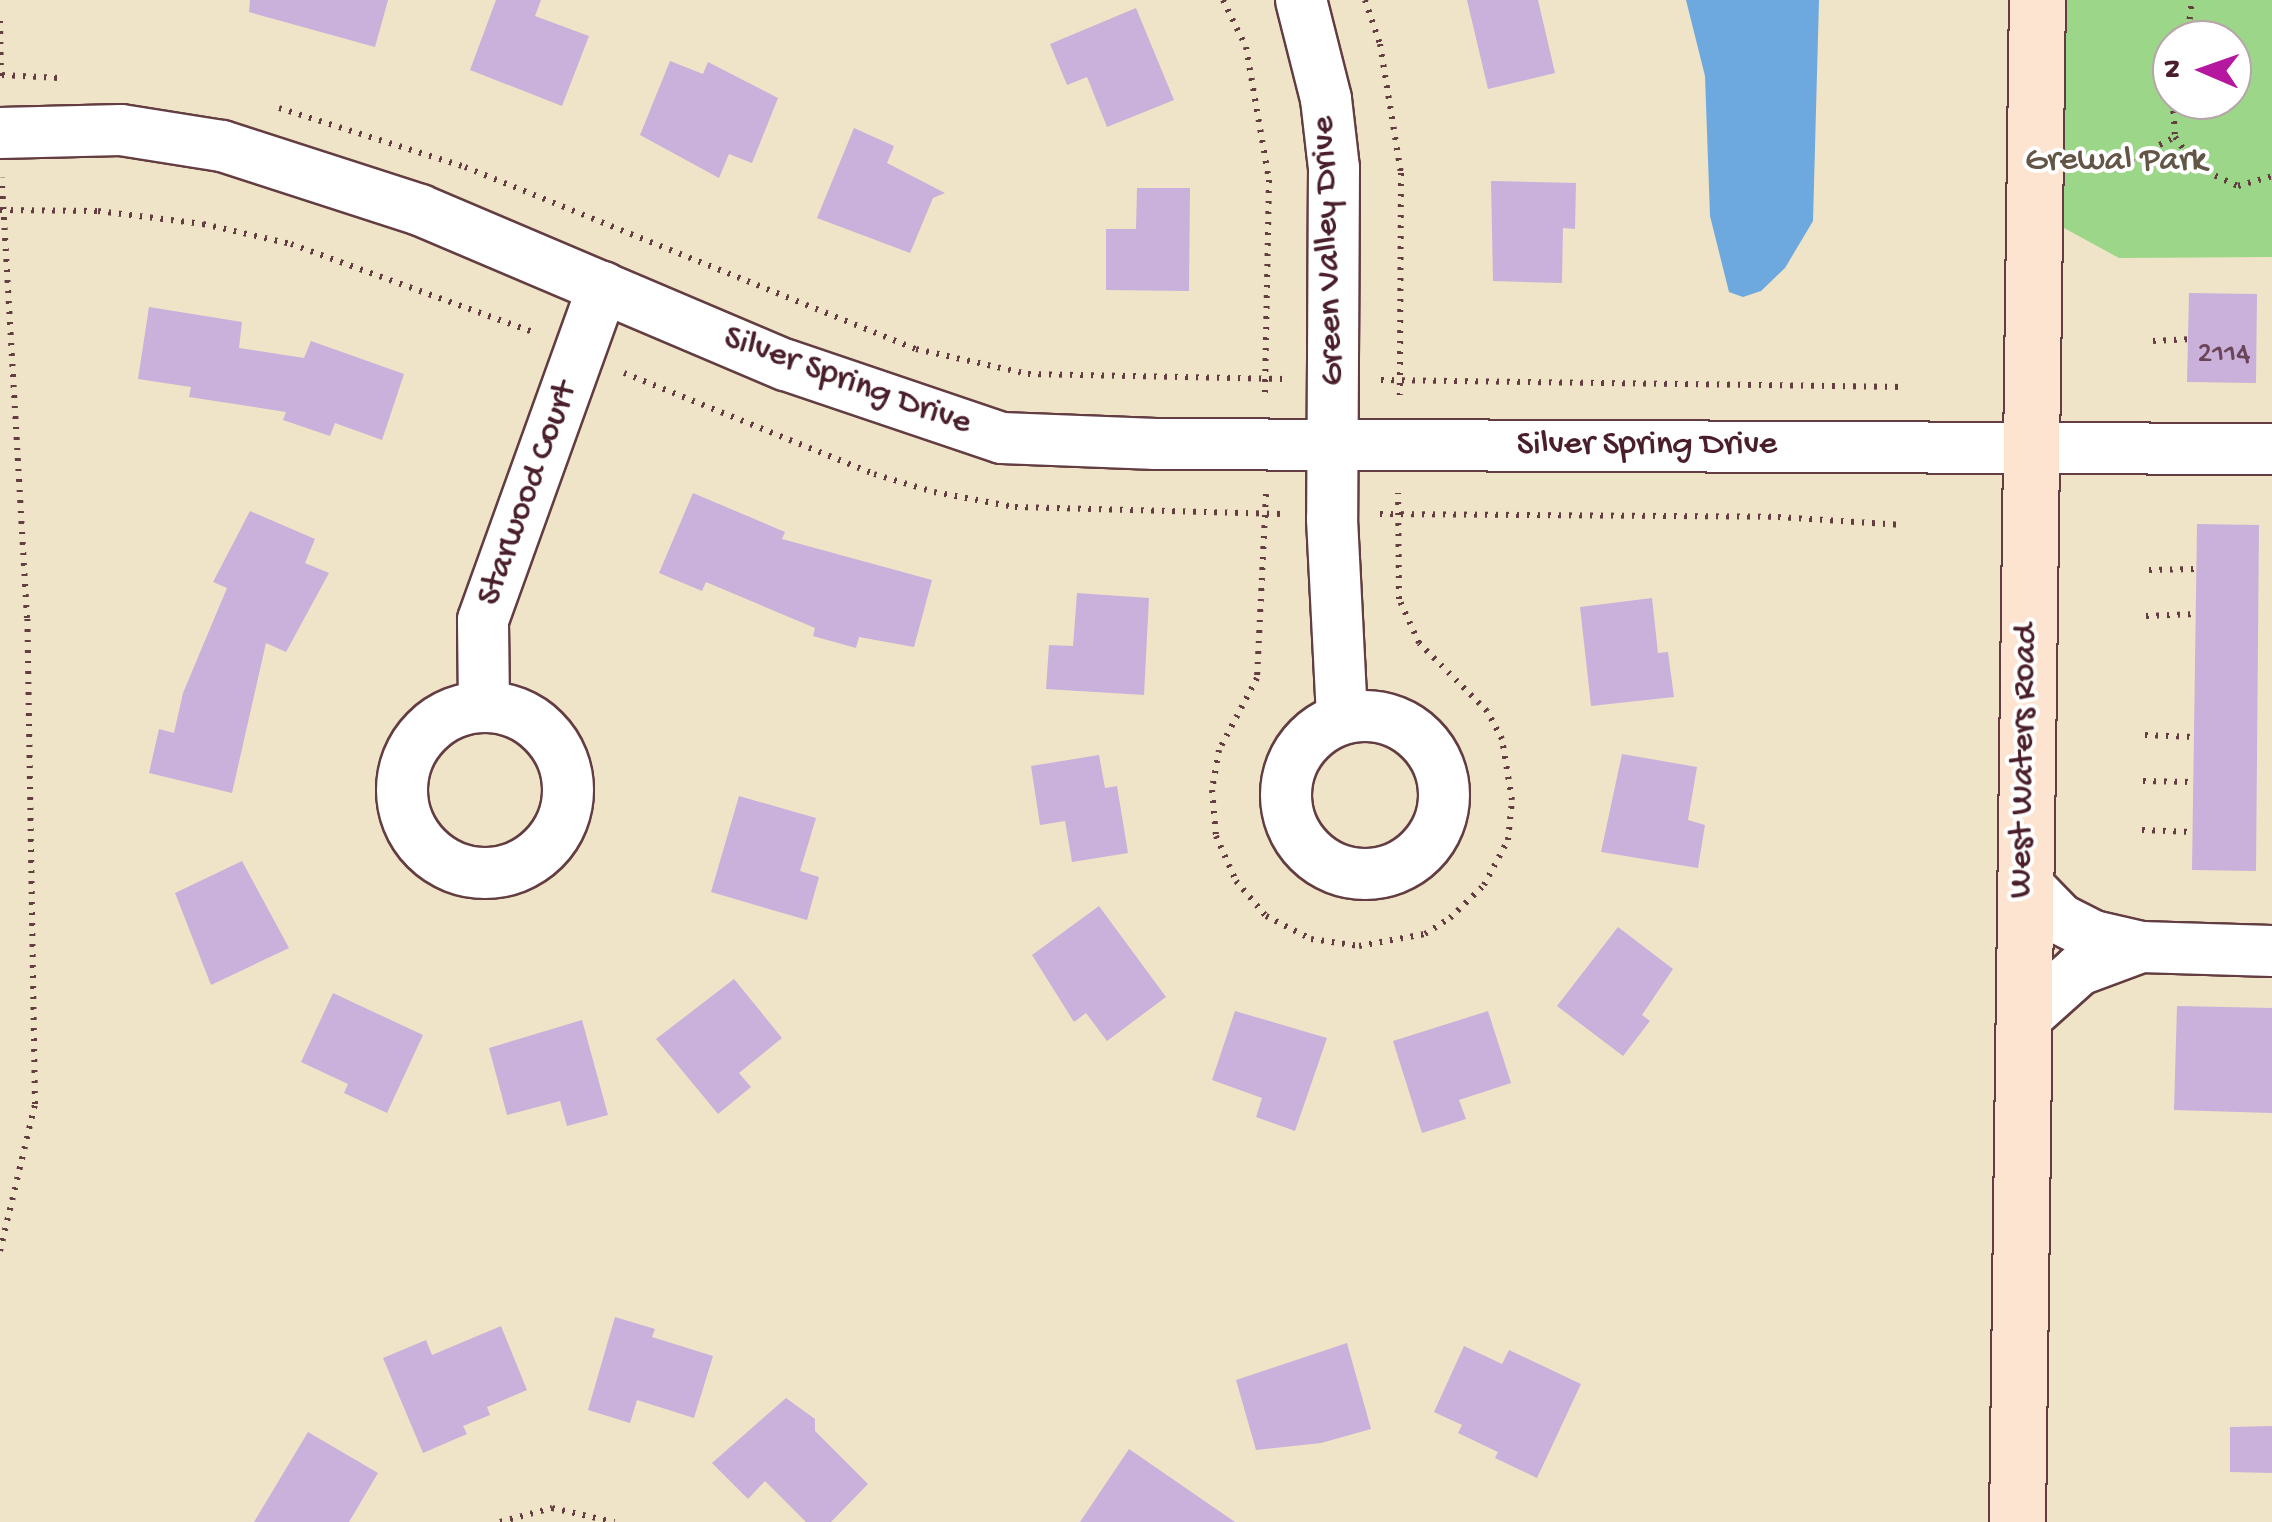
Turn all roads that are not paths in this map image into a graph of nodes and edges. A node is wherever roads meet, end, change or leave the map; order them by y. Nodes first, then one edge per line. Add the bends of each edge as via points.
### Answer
1 (1300, 0) edge
2 (2036, 0) edge
3 (0, 133) edge
4 (603, 287) junction
5 (1335, 444) junction
6 (2272, 449) edge
7 (2029, 451) junction
8 (484, 705) dead end
9 (1342, 719) dead end
10 (2024, 882) junction
11 (2140, 947) junction
12 (2272, 951) edge
13 (2022, 1021) junction
14 (2018, 1522) edge

1 - 5 street, Green Valley Drive via 1326,99 1334,168
2 - 7 street, West Waters Road
3 - 4 street, Silver Spring Drive via 121,130 222,146 420,210
4 - 5 street, Silver Spring Drive via 804,371 1002,438
4 - 8 street, Starwood Court via 483,620
5 - 7 street, Silver Spring Drive
5 - 9 street, Green Valley Drive via 1334,631
6 - 7 street, Silver Spring Drive
7 - 10 street, West Waters Road
10 - 11 street via 2060,918 2094,936
10 - 13 street, West Waters Road
11 - 12 street
11 - 13 street via 2079,970
13 - 14 street, West Waters Road

